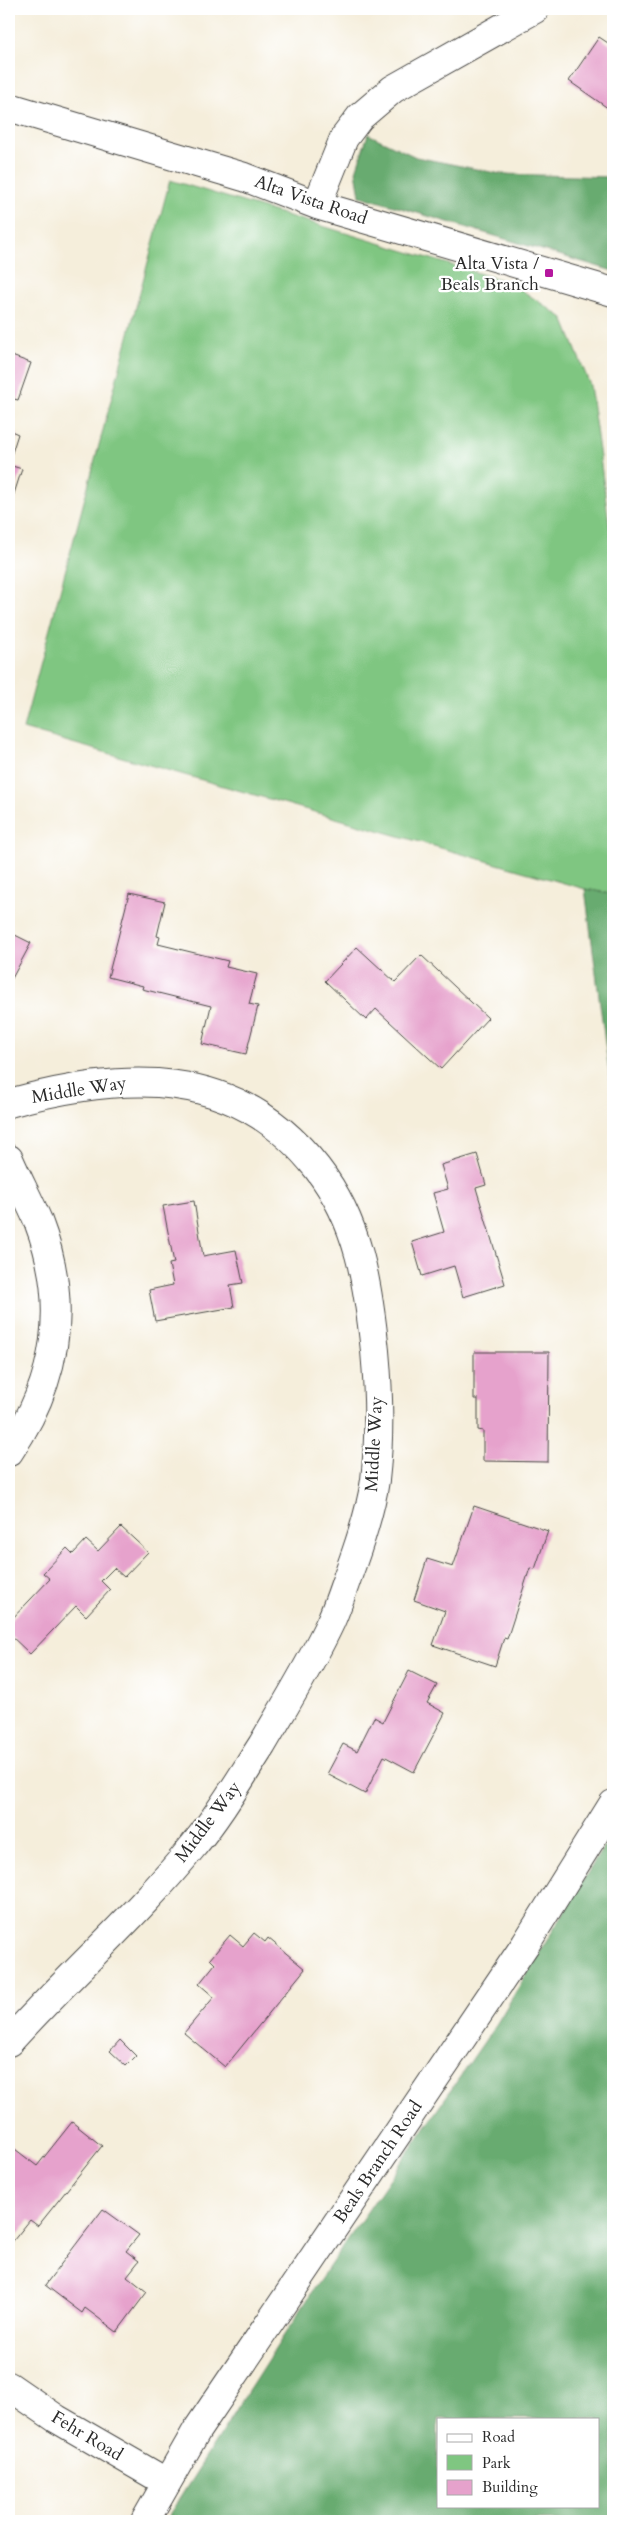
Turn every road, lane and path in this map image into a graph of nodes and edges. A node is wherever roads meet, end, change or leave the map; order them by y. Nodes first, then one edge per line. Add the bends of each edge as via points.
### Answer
1 (535, 9) edge
2 (9, 107) edge
3 (317, 205) junction
4 (612, 299) edge
5 (9, 1103) edge
6 (9, 1159) edge
7 (9, 1452) edge
8 (613, 1804) edge
9 (9, 2042) edge
10 (9, 2386) edge
11 (166, 2482) junction
12 (145, 2521) edge

1 - 3 street via 393,89 360,117 344,138
2 - 3 street, Alta Vista Road via 244,177
3 - 4 street, Alta Vista Road
5 - 9 street, Middle Way via 112,1082 147,1081 197,1088 223,1096 282,1132 326,1180 352,1228 371,1310 378,1425 375,1481 366,1526 332,1618 298,1685 224,1806 193,1847
6 - 7 street via 38,1222 52,1269 56,1311 54,1346 46,1380 25,1428
8 - 11 street, Beals Branch Road via 525,1945 203,2422
10 - 11 street, Fehr Road via 57,2419
11 - 12 street, Beals Branch Road

